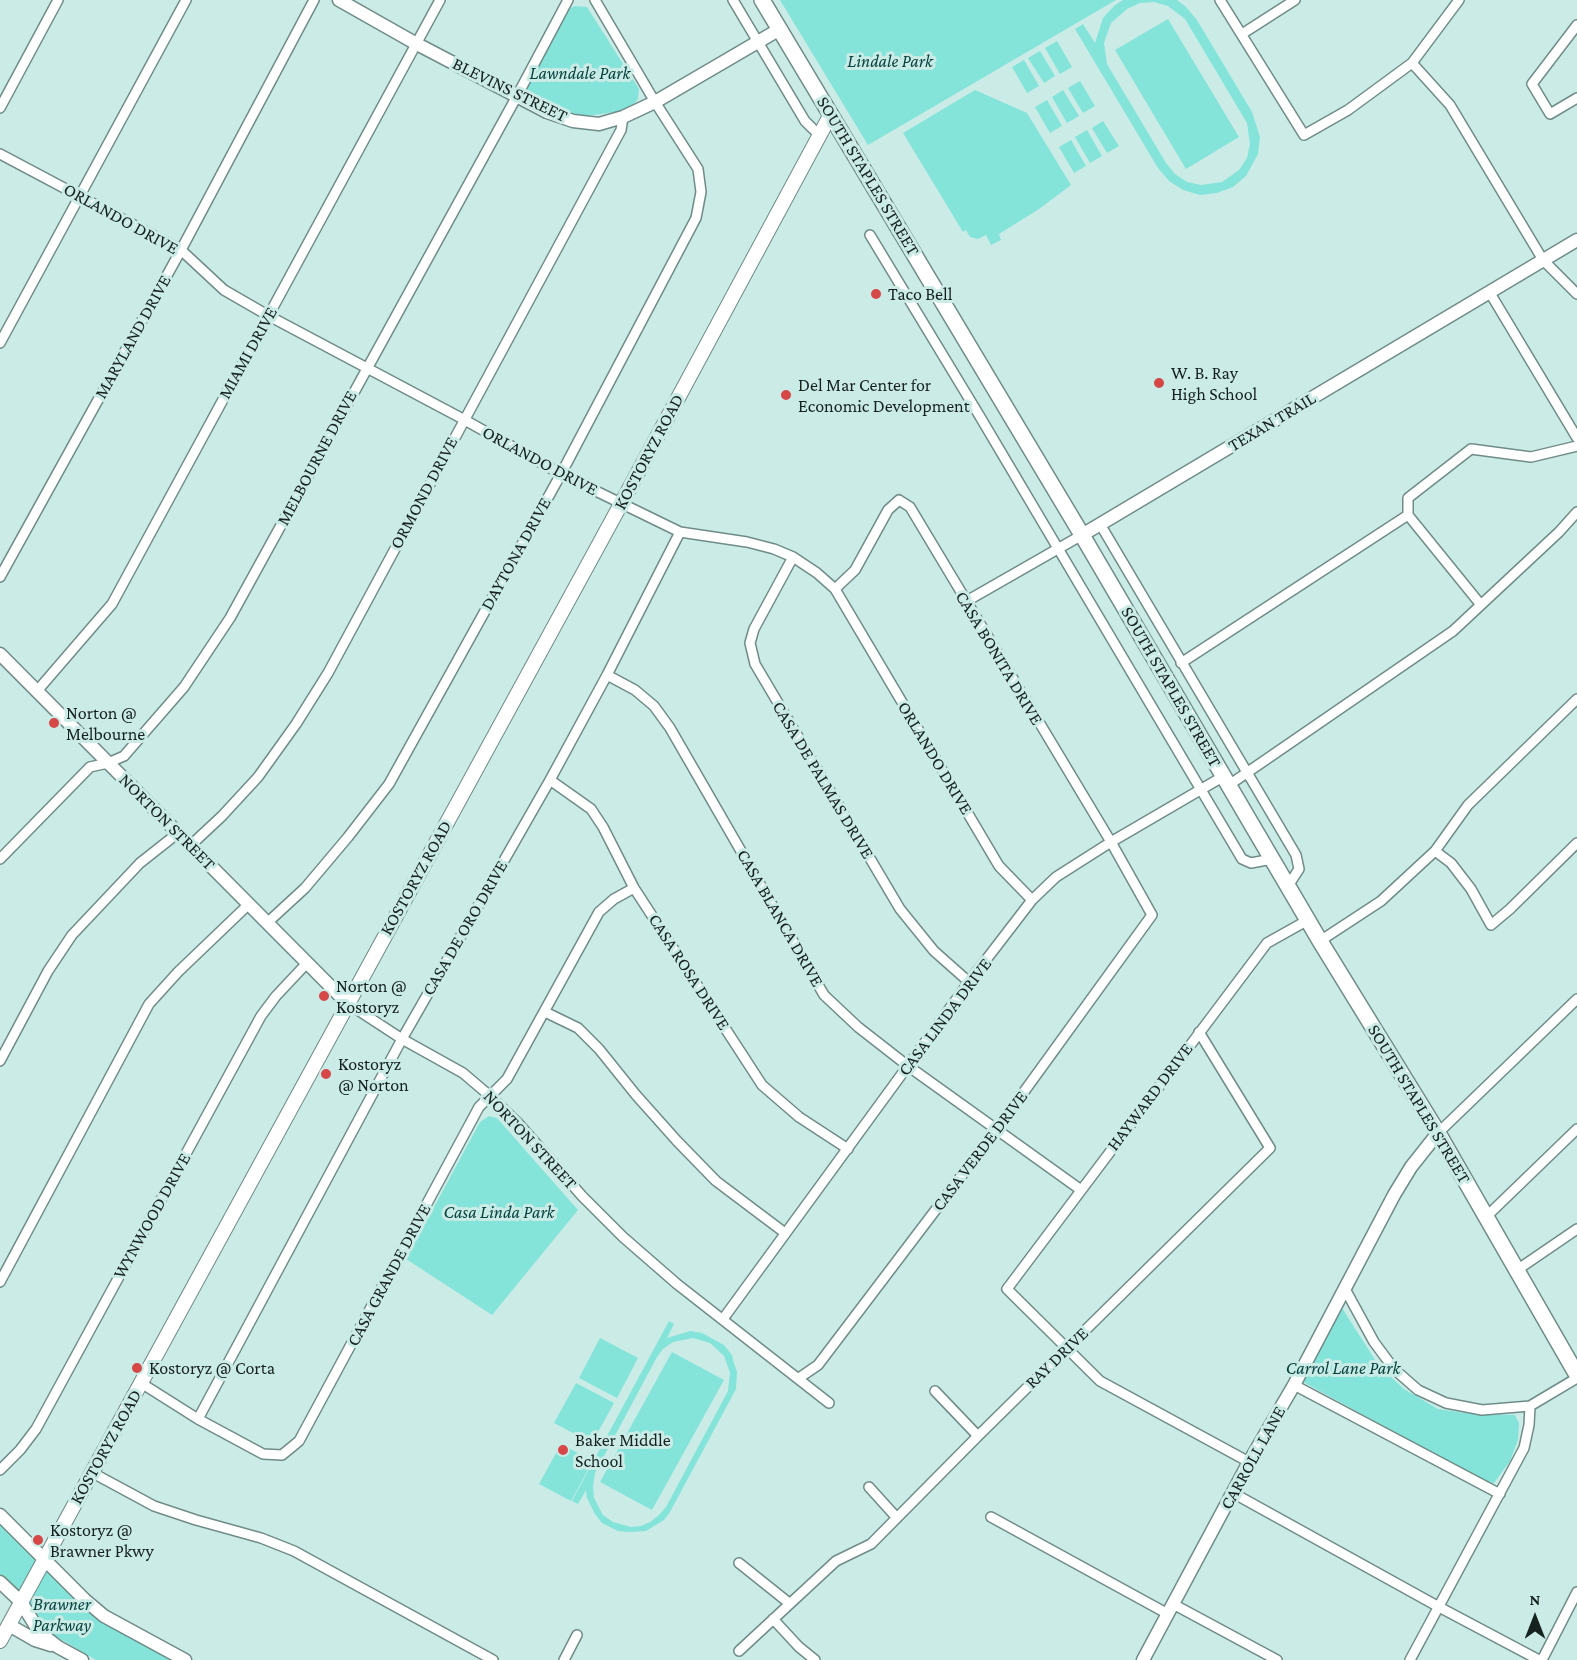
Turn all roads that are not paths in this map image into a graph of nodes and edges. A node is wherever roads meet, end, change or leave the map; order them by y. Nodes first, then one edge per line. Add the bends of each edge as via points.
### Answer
1 (58, 0) edge
2 (186, 0) edge
3 (314, 0) edge
4 (339, 0) edge
5 (440, 0) edge
6 (568, 0) edge
7 (595, 0) edge
8 (733, 0) edge
9 (762, 0) edge
10 (1220, 0) edge
11 (1295, 0) edge
12 (1459, 0) edge
13 (1577, 25) edge
14 (780, 29) junction
15 (1242, 34) junction
16 (758, 42) junction
17 (415, 43) junction
18 (1412, 63) junction
19 (517, 96) junction
20 (1577, 98) edge
21 (655, 102) junction
22 (0, 108) edge
23 (831, 114) junction
24 (623, 117) junction
25 (819, 135) junction
26 (0, 154) edge
27 (79, 196) junction
28 (870, 235) dead end
29 (1577, 240) edge
30 (181, 250) junction
31 (1543, 260) junction
32 (1490, 293) junction
33 (1577, 294) edge
34 (268, 316) junction
35 (0, 343) edge
36 (366, 369) junction
37 (463, 419) junction
38 (1577, 438) edge
39 (1577, 446) edge
40 (561, 474) junction
41 (621, 504) junction
42 (1577, 512) edge
43 (1408, 514) junction
44 (1100, 524) junction
45 (680, 532) junction
46 (1082, 535) junction
47 (1057, 549) junction
48 (793, 557) junction
49 (0, 577) edge
50 (835, 589) junction
51 (965, 603) junction
52 (1481, 605) junction
53 (0, 654) edge
54 (1181, 663) junction
55 (607, 675) junction
56 (37, 691) junction
57 (1577, 699) edge
58 (108, 763) junction
59 (1246, 772) junction
60 (550, 780) junction
61 (1226, 781) junction
62 (1201, 790) junction
63 (178, 832) junction
64 (1111, 842) junction
65 (1577, 843) edge
66 (190, 845) junction
67 (1435, 851) junction
68 (0, 859) edge
69 (1272, 859) junction
70 (1288, 886) junction
71 (634, 888) junction
72 (1032, 900) junction
73 (249, 904) junction
74 (1152, 915) joint
75 (1308, 920) junction
76 (267, 922) junction
77 (1320, 941) junction
78 (307, 963) junction
79 (969, 982) junction
80 (1577, 999) edge
81 (347, 1003) junction
82 (545, 1012) junction
83 (1198, 1032) junction
84 (402, 1039) junction
85 (0, 1061) edge
86 (908, 1066) junction
87 (490, 1096) junction
88 (997, 1129) junction
89 (1577, 1129) edge
90 (1438, 1133) junction
91 (848, 1149) junction
92 (1081, 1190) junction
93 (1486, 1217) junction
94 (1577, 1229) edge
95 (785, 1233) junction
96 (1517, 1270) junction
97 (0, 1282) edge
98 (1345, 1289) junction
99 (723, 1319) junction
100 (1067, 1348) junction
101 (1575, 1368) edge
102 (799, 1378) junction
103 (141, 1383) junction
104 (1294, 1385) junction
105 (935, 1391) dead end
106 (829, 1404) dead end
107 (1530, 1406) junction
108 (198, 1419) junction
109 (978, 1436) junction
110 (1249, 1462) junction
111 (0, 1470) edge
112 (91, 1472) junction
113 (869, 1487) dead end
114 (1233, 1493) junction
115 (1500, 1494) junction
116 (0, 1515) edge
117 (991, 1517) dead end
118 (897, 1518) junction
119 (44, 1558) junction
120 (739, 1563) dead end
121 (0, 1582) edge
122 (1577, 1592) edge
123 (21, 1602) junction
124 (789, 1603) junction
125 (1439, 1607) junction
126 (1170, 1609) junction
127 (772, 1619) junction
128 (9, 1625) junction
129 (577, 1635) dead end
130 (0, 1641) edge
131 (58, 1647) junction
132 (739, 1651) dead end
133 (82, 1660) edge
134 (185, 1660) edge
135 (493, 1660) edge
136 (564, 1660) edge
137 (815, 1660) edge
138 (1143, 1660) edge
139 (1277, 1660) edge
140 (1410, 1660) edge
141 (1541, 1660) edge

1 - 22 street
2 - 27 street
3 - 30 street, MARYLAND DRIVE
4 - 17 street, BLEVINS STREET
5 - 17 street, MIAMI DRIVE
6 - 19 street, MELBOURNE DRIVE
7 - 21 street, DAYTONA DRIVE
8 - 16 street
9 - 14 main road, SOUTH STAPLES STREET
10 - 15 street
11 - 15 street
12 - 18 street
13 - 20 street via 1532,84 1550,114
14 - 16 street, BLEVINS STREET
14 - 23 main road, SOUTH STAPLES STREET
15 - 18 street via 1304,135 1348,110
16 - 21 street, BLEVINS STREET
16 - 25 street via 805,121
17 - 19 street, BLEVINS STREET
17 - 34 street, MIAMI DRIVE
18 - 31 street via 1450,105
19 - 24 street, BLEVINS STREET via 573,121 599,124
19 - 36 street, MELBOURNE DRIVE
21 - 24 street, BLEVINS STREET
21 - 40 street, DAYTONA DRIVE via 698,169 701,192 696,218
23 - 25 main road, KOSTORYZ ROAD
23 - 46 main road, SOUTH STAPLES STREET
24 - 37 street, ORMOND DRIVE via 621,130
25 - 41 main road, KOSTORYZ ROAD
26 - 27 street, ORLANDO DRIVE
27 - 30 street, ORLANDO DRIVE
27 - 35 street
28 - 47 street
29 - 31 street, TEXAN TRAIL
30 - 34 street, ORLANDO DRIVE via 224,290
30 - 49 street, MARYLAND DRIVE
31 - 32 street, TEXAN TRAIL
31 - 33 street
32 - 38 street
32 - 44 street, TEXAN TRAIL
34 - 36 street, ORLANDO DRIVE
34 - 56 street, MIAMI DRIVE via 112,604
36 - 37 street, ORLANDO DRIVE
36 - 58 street, MELBOURNE DRIVE via 224,628 159,718 124,756
37 - 40 street, ORLANDO DRIVE
37 - 66 street, ORMOND DRIVE via 328,673 296,724 258,777
39 - 43 street via 1531,458 1471,449 1408,498
40 - 41 street, ORLANDO DRIVE
40 - 76 street, DAYTONA DRIVE via 389,784 305,888
41 - 45 street, ORLANDO DRIVE
41 - 81 main road, KOSTORYZ ROAD
42 - 52 street, CASA LINDA DRIVE
43 - 52 street
43 - 54 street
44 - 46 street, TEXAN TRAIL
44 - 54 street
45 - 48 street, ORLANDO DRIVE via 747,542
45 - 55 street, CASA DE ORO DRIVE
46 - 47 street, TEXAN TRAIL
46 - 61 main road, SOUTH STAPLES STREET
47 - 51 street, TEXAN TRAIL
47 - 62 street
48 - 50 street, ORLANDO DRIVE
48 - 79 street, CASA DE PALMAS DRIVE via 754,629 750,643 755,664 900,909 934,951
50 - 51 street, CASA BONITA DRIVE via 855,570 888,510 899,500 910,507
50 - 72 street, ORLANDO DRIVE via 999,866
51 - 64 street, CASA BONITA DRIVE
52 - 59 street, CASA LINDA DRIVE via 1453,631
53 - 56 street, NORTON STREET
54 - 59 street
55 - 60 street, CASA DE ORO DRIVE
55 - 86 street, CASA BLANCA DRIVE via 635,690 654,706 670,728 824,995
56 - 58 street, NORTON STREET
57 - 67 street via 1468,805
58 - 63 street, NORTON STREET
58 - 68 street, MELBOURNE DRIVE via 90,767
59 - 61 street, CASA LINDA DRIVE
59 - 70 street via 1296,855 1299,869
60 - 71 street, CASA ROSA DRIVE via 591,809
60 - 84 street, CASA DE ORO DRIVE
61 - 62 street, CASA LINDA DRIVE
61 - 69 main road, SOUTH STAPLES STREET
62 - 64 street, CASA LINDA DRIVE
62 - 69 street via 1242,859 1251,863
63 - 66 street, NORTON STREET
63 - 85 street via 140,863 72,935
64 - 72 street, CASA LINDA DRIVE via 1056,878
64 - 74 street, CASA BONITA DRIVE
65 - 67 street via 1491,925 1451,863
66 - 73 street, NORTON STREET
67 - 77 street via 1381,901
69 - 70 main road, SOUTH STAPLES STREET
70 - 75 main road, SOUTH STAPLES STREET
71 - 82 street, CASA GRANDE DRIVE via 599,912
71 - 91 street, CASA ROSA DRIVE via 762,1085 799,1117
72 - 79 street, CASA LINDA DRIVE
73 - 76 street, NORTON STREET
73 - 97 street via 149,1004
74 - 88 street, CASA VERDE DRIVE
75 - 77 main road, SOUTH STAPLES STREET
75 - 83 street, HAYWARD DRIVE via 1267,943
76 - 78 street, NORTON STREET
77 - 90 main road, SOUTH STAPLES STREET
78 - 81 street, NORTON STREET
78 - 111 street, WYNWOOD DRIVE via 261,1016 36,1429
79 - 86 street, CASA LINDA DRIVE
80 - 90 street
81 - 84 street, NORTON STREET
81 - 103 main road, KOSTORYZ ROAD
82 - 87 street, CASA GRANDE DRIVE via 507,1079
82 - 95 street via 578,1028 716,1181
83 - 92 street, HAYWARD DRIVE
83 - 100 street, RAY DRIVE via 1270,1148
84 - 87 street, NORTON STREET via 463,1073
84 - 108 street, CASA DE ORO DRIVE
86 - 88 street, CASA BLANCA DRIVE
86 - 91 street, CASA LINDA DRIVE
87 - 99 street, NORTON STREET via 623,1237
87 - 108 street, CASA GRANDE DRIVE via 480,1107 299,1441 282,1455 263,1454
88 - 92 street, CASA BLANCA DRIVE
88 - 102 street, CASA VERDE DRIVE via 818,1365
89 - 93 street
90 - 93 main road, SOUTH STAPLES STREET
90 - 98 street, CARROLL LANE via 1394,1195
91 - 95 street, CASA LINDA DRIVE
92 - 100 street, HAYWARD DRIVE via 1007,1289
93 - 96 main road, SOUTH STAPLES STREET
94 - 96 street
95 - 99 street, CASA LINDA DRIVE
96 - 101 main road, SOUTH STAPLES STREET
98 - 104 street, CARROLL LANE
98 - 107 street via 1387,1360 1418,1390 1446,1403 1482,1410
99 - 102 street, NORTON STREET
100 - 109 street, RAY DRIVE
100 - 110 street via 1100,1381
101 - 107 street
102 - 106 street, NORTON STREET
103 - 108 street
103 - 112 main road, KOSTORYZ ROAD
104 - 110 street, CARROLL LANE
104 - 115 street
105 - 109 street
107 - 115 street via 1524,1448
109 - 118 street, RAY DRIVE
110 - 114 street, CARROLL LANE
112 - 119 main road, KOSTORYZ ROAD
112 - 135 street via 154,1506 294,1551
113 - 118 street
114 - 125 street
114 - 126 street, CARROLL LANE
115 - 125 street
116 - 119 street
117 - 126 street
118 - 124 street, RAY DRIVE via 871,1544 836,1561
119 - 123 main road, KOSTORYZ ROAD
119 - 134 street via 104,1616
120 - 124 street
121 - 123 street
122 - 141 street
123 - 128 main road, KOSTORYZ ROAD
123 - 131 street via 40,1633
124 - 127 street, RAY DRIVE
125 - 140 street
125 - 141 street
126 - 138 street, CARROLL LANE
126 - 139 street
127 - 132 street, RAY DRIVE
127 - 137 street
128 - 130 main road, KOSTORYZ ROAD
128 - 131 street via 34,1640
129 - 136 street
131 - 133 street

